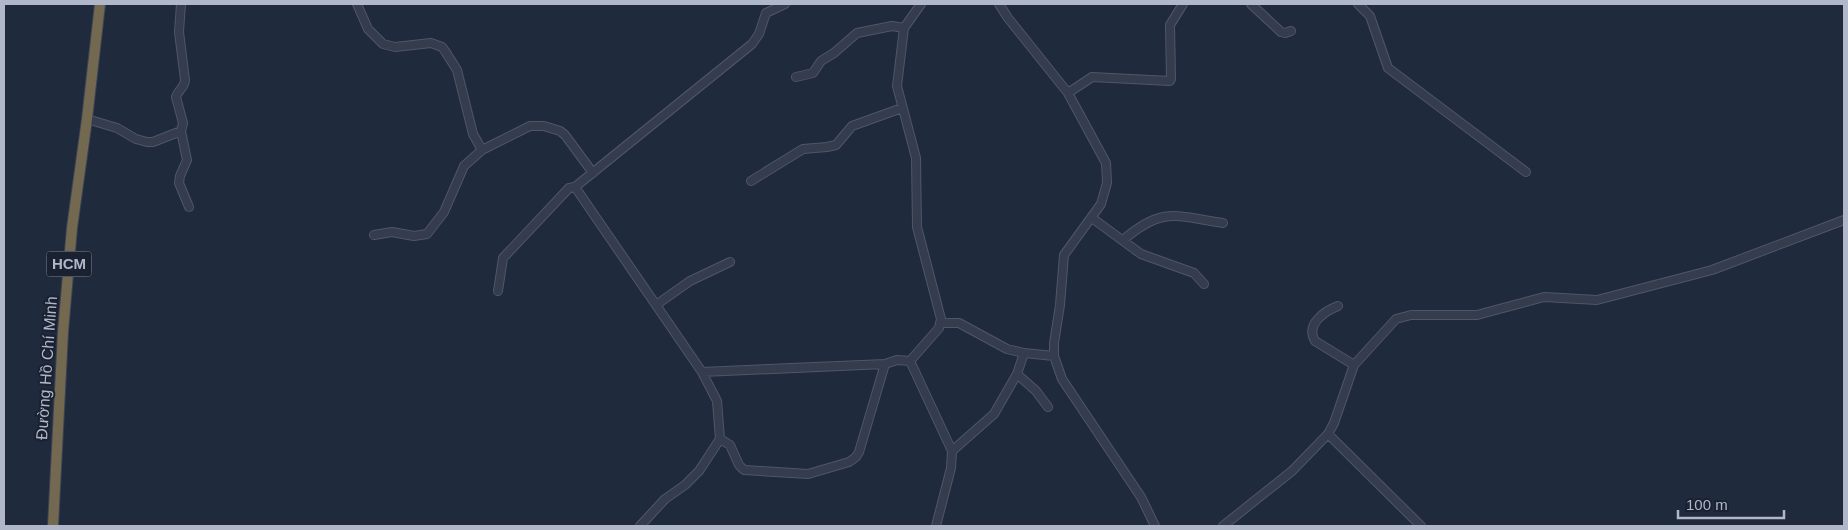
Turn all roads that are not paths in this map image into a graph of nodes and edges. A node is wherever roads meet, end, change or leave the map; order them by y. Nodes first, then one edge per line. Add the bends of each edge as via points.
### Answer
1 (100, 4) edge
2 (181, 4) edge
3 (357, 4) edge
4 (784, 4) edge
5 (922, 4) edge
6 (998, 4) edge
7 (1183, 4) edge
8 (1251, 4) edge
9 (1358, 4) edge
10 (904, 28) junction
11 (1291, 31) dead end
12 (796, 77) dead end
13 (1068, 93) junction
14 (902, 108) junction
15 (87, 119) junction
16 (181, 131) junction
17 (482, 150) junction
18 (593, 172) junction
19 (1526, 172) dead end
20 (751, 181) dead end
21 (575, 187) junction
22 (190, 207) dead end
23 (1092, 218) junction
24 (1844, 220) edge
25 (1223, 223) dead end
26 (374, 234) dead end
27 (1122, 240) junction
28 (730, 262) dead end
29 (1204, 284) dead end
30 (498, 290) dead end
31 (656, 305) junction
32 (1338, 306) dead end
33 (940, 324) junction
34 (1024, 353) junction
35 (1054, 356) junction
36 (910, 361) junction
37 (885, 364) junction
38 (1354, 365) junction
39 (702, 372) junction
40 (1017, 374) junction
41 (1048, 407) dead end
42 (1328, 434) junction
43 (720, 439) junction
44 (952, 451) junction
45 (53, 526) edge
46 (640, 526) edge
47 (936, 526) edge
48 (1155, 526) edge
49 (1223, 526) edge
50 (1421, 526) edge

1 - 15 highway, Đường Hồ Chí Minh / HCM
2 - 16 street via 179,32 185,84 176,97 183,123
3 - 17 street via 368,29 384,44 395,47 431,43 442,47 457,70 473,134
4 - 18 street via 766,13 752,44
5 - 10 street
6 - 13 street
7 - 13 street via 1170,25 1170,81 1092,77
8 - 11 street via 1281,32
9 - 19 street via 1370,16 1388,68
10 - 12 street via 892,26 857,33 822,61 813,73
10 - 14 street via 897,80
13 - 23 street via 1106,163 1105,191
14 - 20 street via 852,126 836,145 803,149
14 - 33 street via 916,158 917,226
15 - 16 street via 147,142
15 - 45 highway, Đường Hồ Chí Minh / HCM via 72,228 63,332
16 - 22 street via 187,160 179,183
17 - 18 street via 530,126 544,126 560,131
17 - 26 street via 464,166 444,212 427,234
18 - 21 street
21 - 30 street via 569,188 503,258
21 - 31 street
23 - 27 street
23 - 35 street via 1064,255
24 - 38 street via 1712,270 1597,300 1544,297 1477,315 1401,316
25 - 27 street via 1162,216
27 - 29 street via 1147,257 1194,273
28 - 31 street via 690,281
31 - 39 street
32 - 38 street via 1321,314 1314,325 1313,337
33 - 34 street via 959,322 998,346
33 - 36 street
34 - 35 street
34 - 40 street
35 - 48 street via 1062,379 1141,497
36 - 37 street via 897,360
36 - 44 street
37 - 39 street
37 - 43 street via 859,452 849,462 808,474 744,470 730,445
38 - 42 street
39 - 43 street via 717,401
40 - 41 street
40 - 44 street via 994,414
42 - 49 street via 1292,471
42 - 50 street
43 - 46 street via 699,470
44 - 47 street via 951,468

